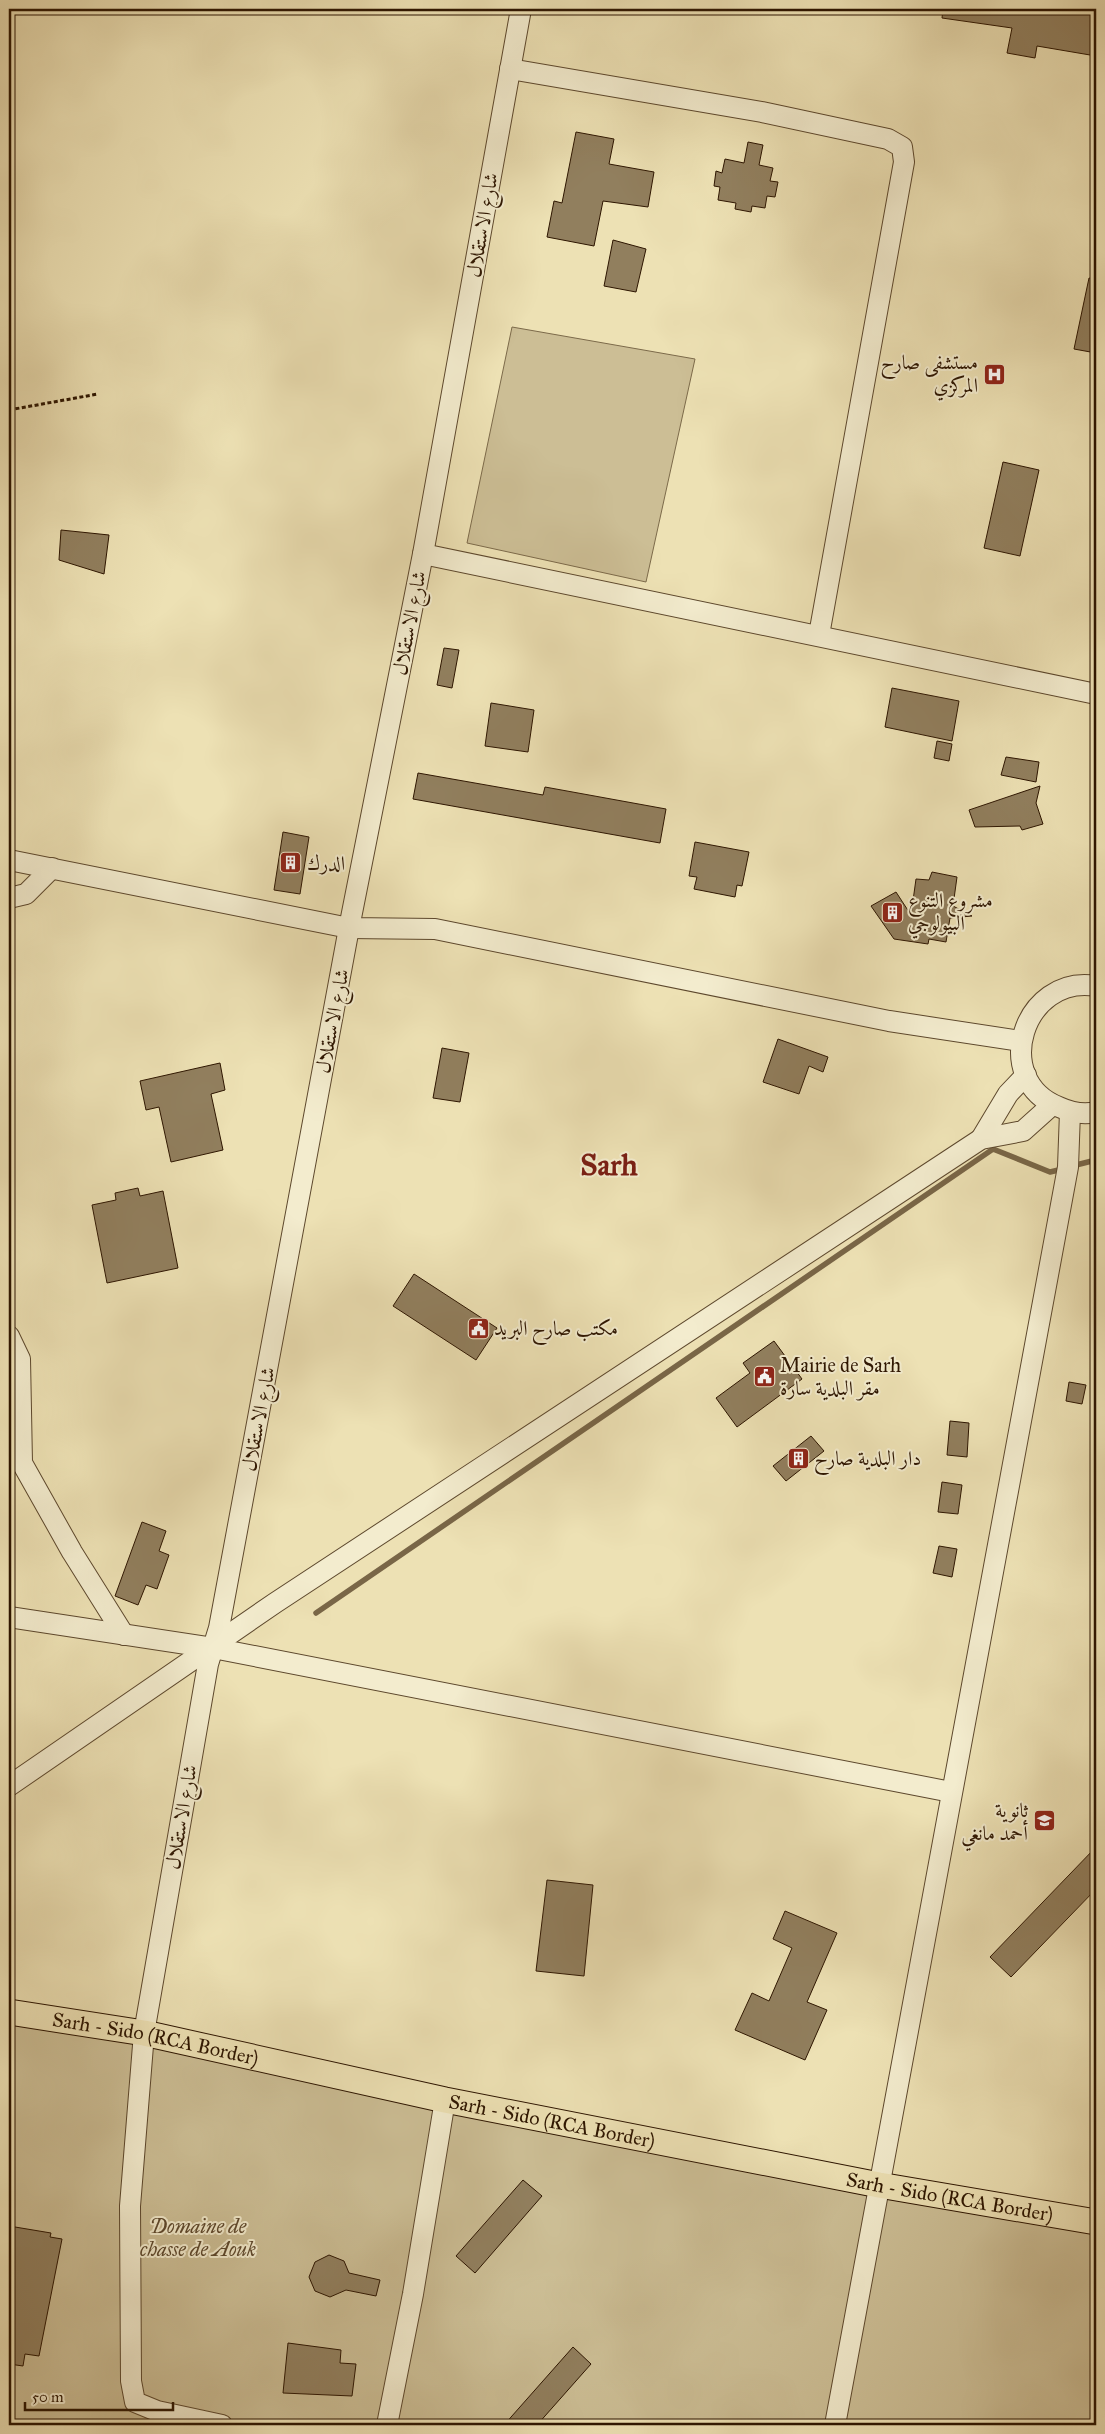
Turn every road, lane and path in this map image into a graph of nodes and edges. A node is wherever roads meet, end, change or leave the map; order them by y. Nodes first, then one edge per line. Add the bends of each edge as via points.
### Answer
1 (521, 9) edge
2 (510, 70) junction
3 (98, 394) dead end
4 (9, 410) edge
5 (423, 554) junction
6 (819, 635) junction
7 (1096, 694) edge
8 (9, 860) edge
9 (52, 868) junction
10 (9, 898) edge
11 (349, 928) junction
12 (1095, 982) edge
13 (1021, 1041) junction
14 (1026, 1075) junction
15 (1061, 1108) junction
16 (1096, 1112) edge
17 (981, 1139) junction
18 (9, 1336) edge
19 (9, 1617) edge
20 (124, 1635) junction
21 (213, 1648) junction
22 (9, 1786) edge
23 (952, 1792) junction
24 (9, 2012) edge
25 (144, 2033) junction
26 (445, 2100) junction
27 (879, 2185) junction
28 (1096, 2222) edge
29 (222, 2425) edge
30 (387, 2425) edge
31 (835, 2425) edge

1 - 2 street, شارع الاستقلال
2 - 5 street, شارع الاستقلال
2 - 6 street via 762,112 888,139 902,147 904,162
3 - 4 path
5 - 6 street
5 - 11 street, شارع الاستقلال
6 - 7 street
8 - 9 street
9 - 10 street via 26,894
9 - 11 street
11 - 13 street via 435,929 889,1021
11 - 21 street, شارع الاستقلال
12 - 13 street via 1055,993 1038,1005 1027,1022
13 - 14 street
14 - 15 street via 1037,1092
14 - 17 street via 1008,1094
15 - 16 street
15 - 17 street via 1023,1131
15 - 23 street via 1068,1167
17 - 21 street
18 - 20 street via 20,1359 22,1463
19 - 20 street
20 - 21 street
21 - 22 street
21 - 23 street
21 - 25 street, شارع الاستقلال
23 - 27 street
24 - 25 main road, Sarh - Sido (RCA Border)
25 - 26 main road, Sarh - Sido (RCA Border)
25 - 29 street, شارع الاستقلال via 130,2206 130,2381 136,2402 157,2411
26 - 27 main road, Sarh - Sido (RCA Border)
26 - 30 street via 413,2294
27 - 28 main road, Sarh - Sido (RCA Border)
27 - 31 street

